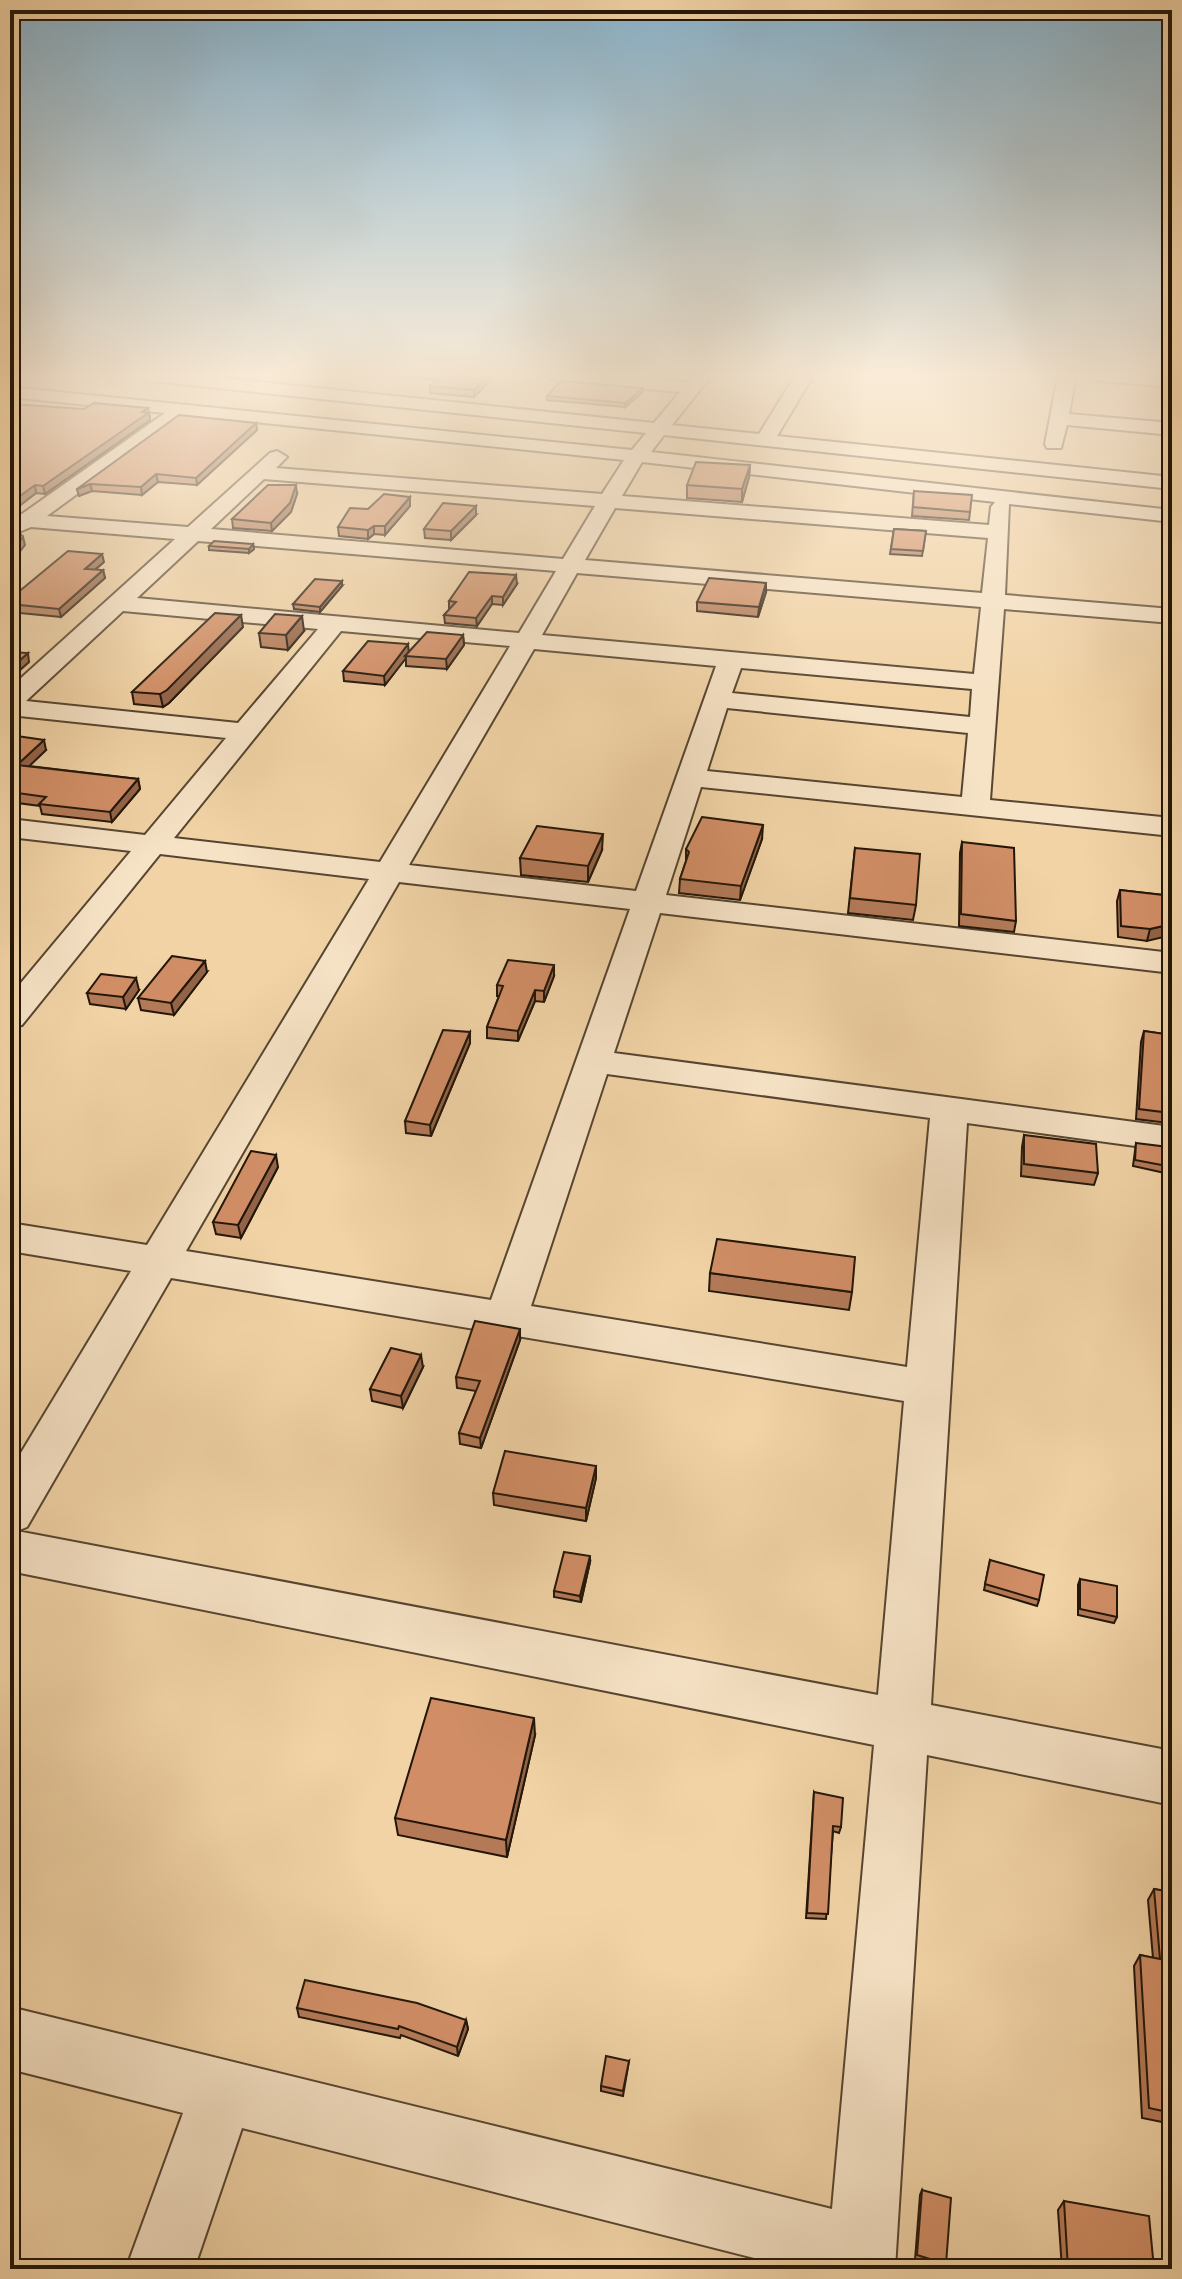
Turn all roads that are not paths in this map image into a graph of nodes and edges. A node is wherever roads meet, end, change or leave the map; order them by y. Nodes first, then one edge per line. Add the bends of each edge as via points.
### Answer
1 (76, 482) edge
2 (250, 482) edge
3 (381, 482) edge
4 (621, 482) edge
5 (866, 482) edge
6 (1021, 482) edge
7 (1166, 482) edge
8 (1002, 498) junction
9 (610, 500) junction
10 (1169, 516) edge
11 (15, 524) edge
12 (998, 532) junction
13 (193, 534) junction
14 (1172, 544) edge
15 (571, 566) junction
16 (992, 601) junction
17 (118, 603) junction
18 (1172, 616) edge
19 (335, 623) junction
20 (526, 641) junction
21 (731, 659) junction
22 (986, 683) junction
23 (718, 699) junction
24 (10, 704) edge
25 (982, 726) junction
26 (245, 732) junction
27 (691, 778) junction
28 (975, 807) junction
29 (1172, 827) edge
30 (10, 828) edge
31 (153, 845) junction
32 (389, 872) junction
33 (648, 902) junction
34 (1172, 963) edge
35 (23, 984) edge
36 (10, 1018) edge
37 (594, 1061) junction
38 (949, 1109) junction
39 (1172, 1139) edge
40 (10, 1237) edge
41 (159, 1261) junction
42 (506, 1318) junction
43 (927, 1387) junction
44 (10, 1513) edge
45 (10, 1550) edge
46 (902, 1725) junction
47 (1172, 1778) edge
48 (10, 2038) edge
49 (223, 2091) junction
50 (862, 2260) edge
51 (160, 2269) edge

1 - 11 street
2 - 13 street
3 - 9 street
4 - 9 street
5 - 8 street
6 - 8 street
7 - 10 street
8 - 10 street
8 - 12 street
9 - 12 street
9 - 15 street
10 - 14 street
11 - 13 street
12 - 16 street
13 - 15 street
13 - 17 street
15 - 16 street
15 - 20 street
16 - 18 street
16 - 22 street
17 - 19 street
17 - 24 street
19 - 20 street
19 - 26 street
20 - 21 street
20 - 32 street
21 - 22 street
21 - 23 street
22 - 25 street
23 - 25 street
23 - 27 street
24 - 26 street
25 - 28 street
26 - 31 street
27 - 28 street
27 - 33 street
28 - 29 street
30 - 31 street
31 - 32 street
31 - 35 street
32 - 33 street
32 - 41 street
33 - 34 street
33 - 37 street
35 - 36 street
37 - 38 street
37 - 42 street
38 - 39 street
38 - 43 street
40 - 41 street
41 - 42 street
41 - 44 street
42 - 43 street
43 - 46 street
45 - 46 street
46 - 47 street
46 - 50 street
48 - 49 street
49 - 50 street
49 - 51 street

